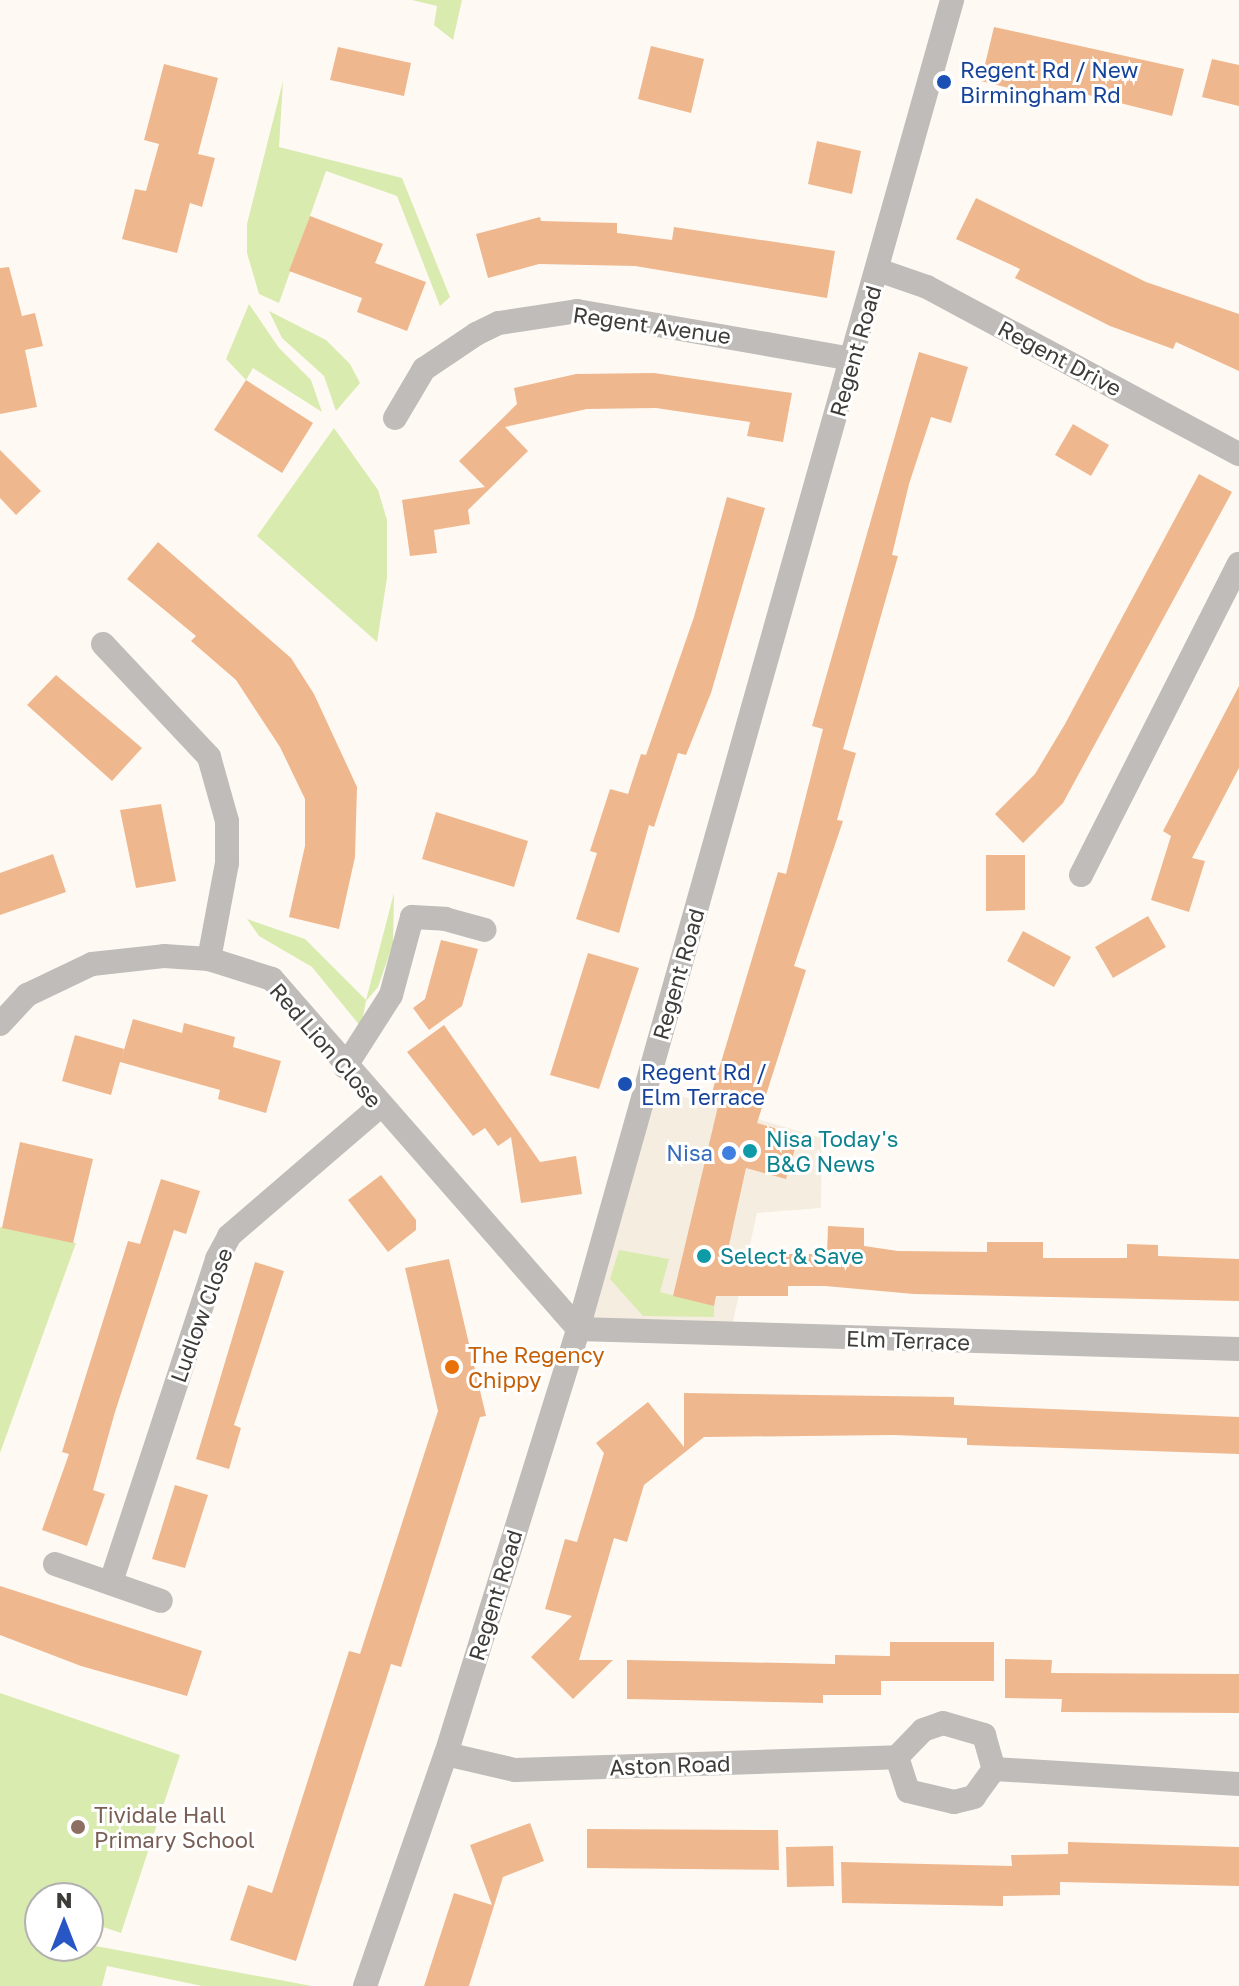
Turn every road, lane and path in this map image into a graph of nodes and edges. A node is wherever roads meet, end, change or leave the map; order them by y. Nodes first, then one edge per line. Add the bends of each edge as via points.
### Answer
1 (952, 0) edge
2 (878, 270) junction
3 (852, 359) junction
4 (395, 418) dead end
5 (1239, 454) edge
6 (1239, 564) edge
7 (103, 644) dead end
8 (1081, 875) dead end
9 (485, 930) dead end
10 (209, 959) junction
11 (0, 1024) edge
12 (345, 1067) junction
13 (379, 1107) junction
14 (578, 1329) junction
15 (1239, 1349) edge
16 (55, 1564) dead end
17 (111, 1582) junction
18 (161, 1601) dead end
19 (446, 1754) junction
20 (897, 1757) junction
21 (994, 1769) junction
22 (1239, 1784) edge
23 (365, 1986) edge

1 - 2 street, Regent Road
2 - 3 street, Regent Road
2 - 5 street, Regent Drive via 927,287
3 - 4 street, Regent Avenue via 577,311 499,323 476,334 424,369
3 - 14 street, Regent Road
6 - 8 street
7 - 10 street via 209,757 227,821 227,863
9 - 12 street via 412,917 391,995
10 - 11 street, Red Lion Close via 164,956 92,964 27,995
10 - 12 street, Red Lion Close via 272,979
12 - 13 street, Red Lion Close
13 - 14 street, Red Lion Close
13 - 17 street, Ludlow Close via 229,1236
14 - 15 street, Elm Terrace
14 - 19 street, Regent Road
16 - 17 street
17 - 18 street
19 - 20 street, Aston Road via 515,1770
19 - 23 street, Regent Road
20 - 21 street via 923,1730 943,1723 984,1735
20 - 21 street via 908,1791 954,1802 974,1797
21 - 22 street

